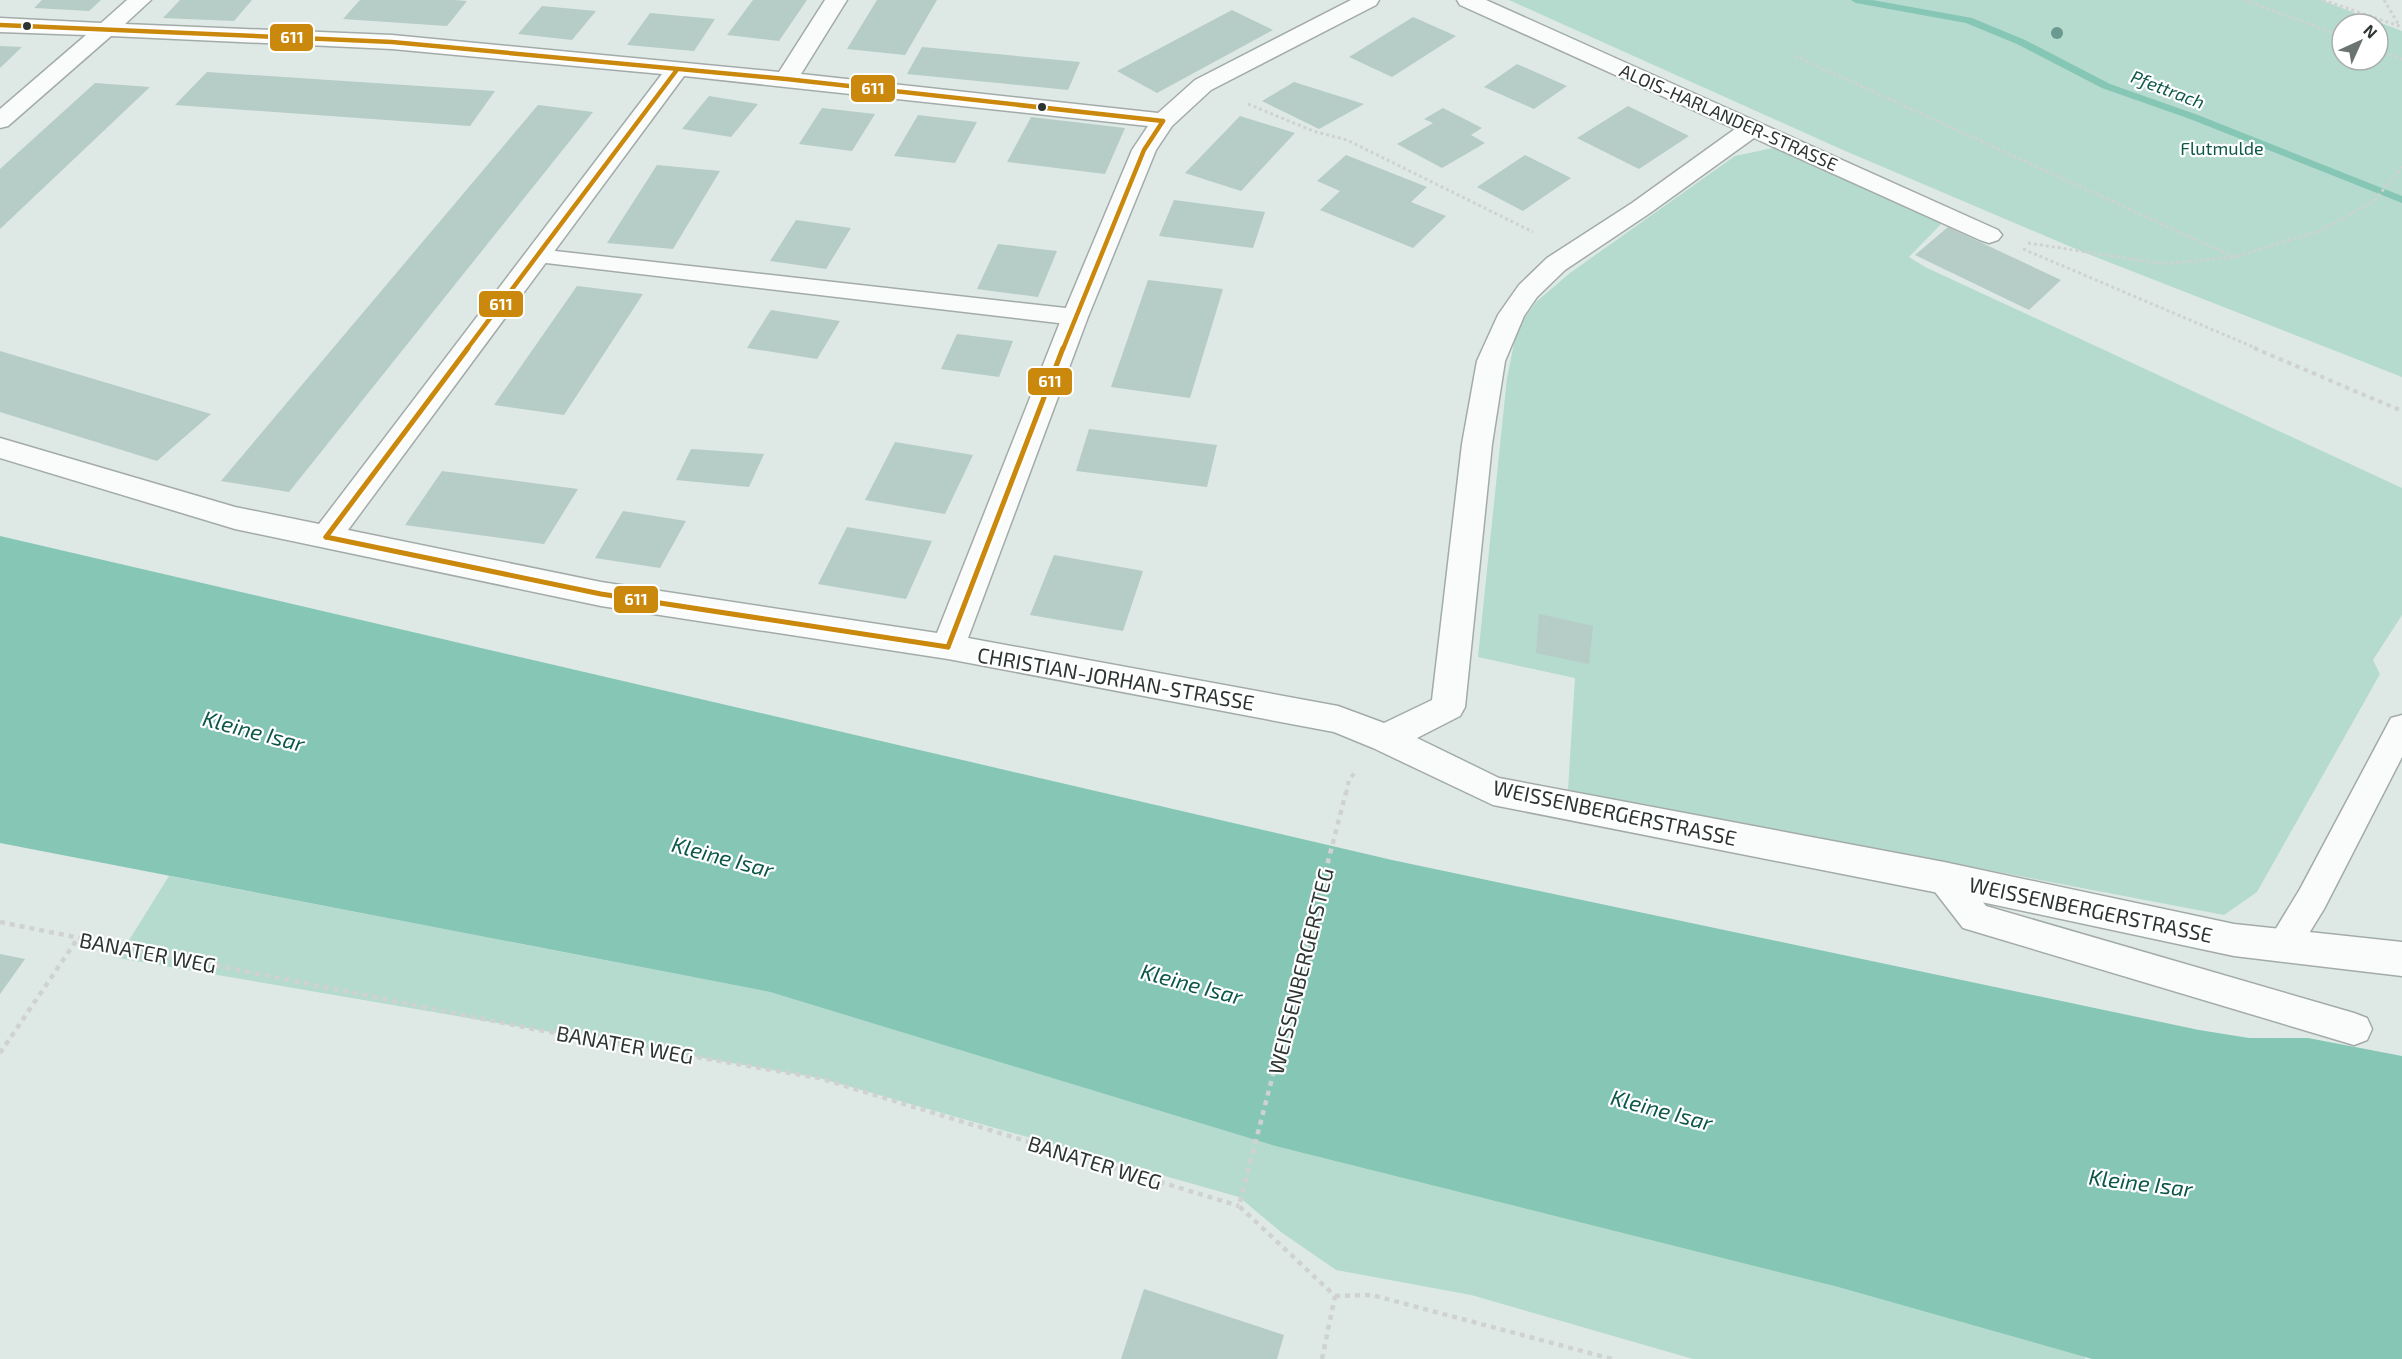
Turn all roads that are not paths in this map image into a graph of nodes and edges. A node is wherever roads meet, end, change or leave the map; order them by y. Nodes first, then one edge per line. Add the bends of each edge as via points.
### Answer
1 (140, 0) edge
2 (836, 0) edge
3 (1368, 0) edge
4 (1468, 0) edge
5 (0, 25) edge
6 (103, 31) junction
7 (676, 71) junction
8 (786, 80) junction
9 (0, 121) edge
10 (1164, 121) junction
11 (1751, 129) junction
12 (1989, 235) road end
13 (537, 256) junction
14 (1075, 317) junction
15 (0, 448) edge
16 (326, 537) junction
17 (948, 647) junction
18 (2402, 727) edge
19 (1385, 738) junction
20 (1944, 878) junction
21 (2283, 945) junction
22 (2402, 958) edge
23 (2354, 1029) dead end

1 - 6 street
2 - 8 street
3 - 10 street via 1203,86
4 - 11 street, ALOIS-HARLANDER-STRASSE
5 - 6 street
6 - 7 street via 392,42
6 - 9 street
7 - 8 street
7 - 13 street
8 - 10 street
10 - 14 street via 1144,150
11 - 12 street, ALOIS-HARLANDER-STRASSE
11 - 19 street via 1556,264 1528,291 1511,315 1491,362 1477,444 1448,707
13 - 14 lane
13 - 16 street
14 - 17 street
15 - 16 street, CHRISTIAN-JORHAN-STRASSE via 235,518
16 - 17 street, CHRISTIAN-JORHAN-STRASSE via 601,594
17 - 19 street, CHRISTIAN-JORHAN-STRASSE via 1338,719
18 - 21 lane via 2312,899
19 - 20 street, WEISSENBERGERSTRASSE via 1493,790
20 - 21 street, WEISSENBERGERSTRASSE via 2234,940
20 - 23 lane via 1975,918
21 - 22 street, WEISSENBERGERSTRASSE

